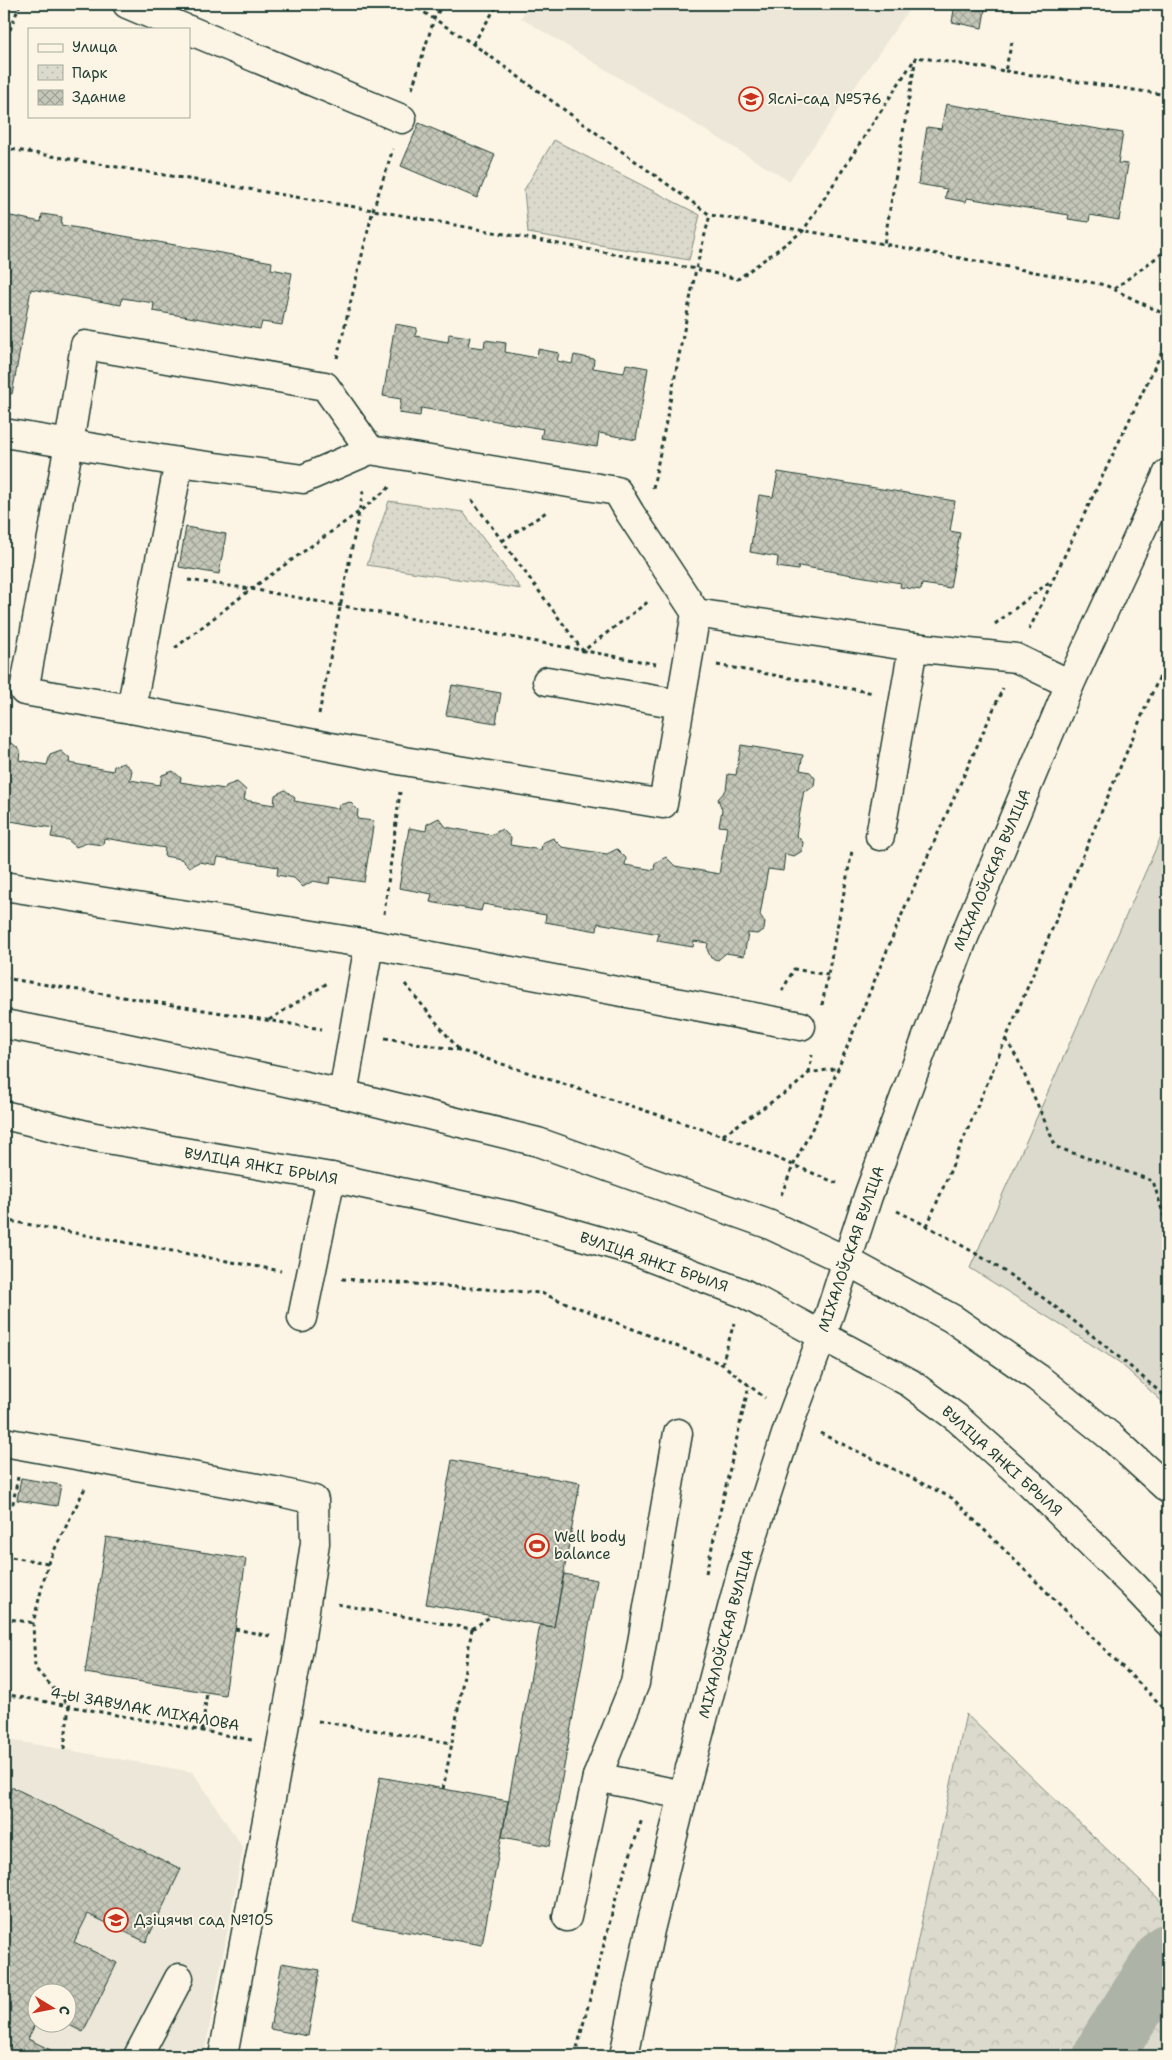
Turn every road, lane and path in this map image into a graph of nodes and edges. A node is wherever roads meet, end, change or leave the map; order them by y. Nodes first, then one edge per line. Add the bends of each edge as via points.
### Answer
1 (20, 4) edge
2 (127, 4) edge
3 (411, 4) edge
4 (443, 4) edge
5 (498, 4) edge
6 (434, 19) junction
7 (186, 28) edge
8 (190, 30) edge
9 (1012, 42) dead end
10 (473, 44) junction
11 (4, 45) edge
12 (916, 57) junction
13 (1005, 71) junction
14 (1168, 95) edge
15 (402, 119) junction
16 (4, 148) edge
17 (373, 210) junction
18 (710, 215) junction
19 (803, 231) junction
20 (884, 244) junction
21 (1168, 249) edge
22 (696, 269) junction
23 (1114, 289) junction
24 (1168, 316) edge
25 (1168, 339) edge
26 (325, 386) junction
27 (4, 433) edge
28 (69, 444) junction
29 (370, 450) junction
30 (434, 461) junction
31 (179, 462) junction
32 (1168, 472) edge
33 (586, 486) junction
34 (360, 512) junction
35 (630, 513) junction
36 (502, 541) junction
37 (157, 575) junction
38 (1052, 580) junction
39 (674, 581) junction
40 (252, 589) junction
41 (339, 606) junction
42 (696, 613) junction
43 (990, 628) dead end
44 (913, 647) junction
45 (583, 651) junction
46 (1016, 658) junction
47 (1168, 659) edge
48 (686, 664) junction
49 (139, 676) junction
50 (547, 681) dead end
51 (1070, 684) junction
52 (883, 695) dead end
53 (679, 704) junction
54 (131, 709) junction
55 (313, 744) junction
56 (404, 761) junction
57 (880, 836) dead end
58 (853, 850) dead end
59 (4, 886) edge
60 (374, 950) junction
61 (4, 978) edge
62 (268, 1020) junction
63 (4, 1024) edge
64 (812, 1028) junction
65 (354, 1034) junction
66 (1006, 1038) junction
67 (459, 1050) junction
68 (839, 1068) junction
69 (809, 1073) junction
70 (343, 1094) junction
71 (4, 1115) edge
72 (722, 1136) junction
73 (794, 1164) junction
74 (331, 1177) junction
75 (868, 1196) junction
76 (4, 1220) edge
77 (768, 1224) junction
78 (927, 1226) junction
79 (1168, 1229) edge
80 (848, 1261) junction
81 (310, 1276) junction
82 (744, 1293) junction
83 (302, 1318) dead end
84 (823, 1334) junction
85 (722, 1364) junction
86 (749, 1385) junction
87 (1168, 1398) edge
88 (791, 1419) junction
89 (678, 1433) dead end
90 (4, 1442) edge
91 (100, 1458) junction
92 (18, 1472) dead end
93 (1168, 1489) edge
94 (4, 1501) edge
95 (4, 1556) edge
96 (48, 1562) junction
97 (705, 1577) dead end
98 (307, 1599) junction
99 (491, 1616) dead end
100 (4, 1618) edge
101 (1168, 1622) edge
102 (33, 1623) junction
103 (472, 1629) junction
104 (207, 1692) dead end
105 (4, 1694) edge
106 (69, 1706) junction
107 (1168, 1712) edge
108 (287, 1715) junction
109 (202, 1731) junction
110 (452, 1744) junction
111 (282, 1745) junction
112 (64, 1749) dead end
113 (597, 1777) junction
114 (443, 1788) dead end
115 (652, 1788) junction
116 (683, 1794) junction
117 (567, 1917) dead end
118 (179, 1978) dead end
119 (138, 2056) edge
120 (224, 2056) edge
121 (575, 2056) edge
122 (624, 2056) edge

1 - 11 path
2 - 7 main road
3 - 6 path
4 - 6 path
5 - 10 path
6 - 10 path
6 - 15 path
8 - 15 main road
9 - 13 path
10 - 18 path
12 - 13 path
12 - 19 path
12 - 20 path
13 - 14 path
15 - 17 path
16 - 17 path
17 - 22 path
17 - 26 path via 335,366
18 - 19 path
18 - 22 path
19 - 20 path
19 - 22 path via 738,278
20 - 23 path
21 - 23 path
22 - 35 path via 650,504
23 - 24 path
25 - 38 path
26 - 28 main road via 85,345
26 - 29 main road
27 - 28 main road
28 - 31 main road
28 - 54 main road via 24,691
29 - 30 main road
29 - 31 main road via 303,479
29 - 34 path
30 - 33 main road
30 - 34 path
30 - 36 path
31 - 37 main road
32 - 51 main road, МІХАЛОЎСКАЯ ВУЛІЦА
33 - 35 main road via 617,491
33 - 36 path
34 - 40 path
34 - 41 path
35 - 39 main road
36 - 45 path
37 - 40 path
37 - 49 main road
38 - 43 path
38 - 46 path
39 - 42 main road
39 - 45 path
40 - 41 path
40 - 49 path
41 - 45 path
41 - 55 path
42 - 44 main road
42 - 48 main road
44 - 46 main road
44 - 57 main road
45 - 48 path
46 - 51 main road
46 - 68 path via 905,908
47 - 66 path
48 - 52 path
48 - 53 main road
49 - 54 main road
50 - 53 main road
51 - 75 main road, МІХАЛОЎСКАЯ ВУЛІЦА via 962,942
53 - 56 main road via 663,804
54 - 55 main road
55 - 56 main road
56 - 60 path via 382,931
58 - 64 path
59 - 60 main road
60 - 62 path
60 - 64 main road
60 - 65 main road
60 - 67 path
61 - 62 path
62 - 65 path
63 - 70 main road
64 - 69 path
65 - 67 path
65 - 70 main road
66 - 78 path
66 - 79 path via 1056,1147 1153,1181
67 - 72 path
68 - 69 path
68 - 73 path
69 - 72 path
70 - 77 main road via 538,1142
71 - 74 main road, ВУЛІЦА ЯНКІ БРЫЛЯ via 95,1137
72 - 73 path
73 - 75 path
73 - 77 path
74 - 81 main road
74 - 82 main road, ВУЛІЦА ЯНКІ БРЫЛЯ via 516,1217 631,1250
75 - 78 path
75 - 80 main road, МІХАЛОЎСКАЯ ВУЛІЦА
76 - 81 path
77 - 80 main road
78 - 87 path via 996,1266 1079,1325
80 - 84 main road, МІХАЛОЎСКАЯ ВУЛІЦА
80 - 93 main road via 952,1319 1038,1378 1111,1437
81 - 83 main road
81 - 85 path via 541,1293
82 - 84 main road, ВУЛІЦА ЯНКІ БРЫЛЯ
82 - 85 path
84 - 88 main road, МІХАЛОЎСКАЯ ВУЛІЦА
84 - 101 main road, ВУЛІЦА ЯНКІ БРЫЛЯ via 910,1383 956,1418 1030,1484
85 - 86 path
86 - 88 path
86 - 97 path
88 - 107 path via 952,1498
88 - 116 main road, МІХАЛОЎСКАЯ ВУЛІЦА via 742,1570
89 - 113 main road via 635,1682
90 - 91 main road
91 - 96 path
91 - 98 main road via 314,1500 315,1542
92 - 94 path via 13,1503
95 - 96 path
96 - 102 path
98 - 103 path
98 - 108 main road
99 - 103 path
100 - 102 path
102 - 106 path via 35,1668
103 - 110 path
104 - 109 path
105 - 106 path, 4-Ы ЗАВУЛАК МІХАЛОВА
106 - 109 path, 4-Ы ЗАВУЛАК МІХАЛОВА
106 - 112 path
108 - 110 path
108 - 111 main road
109 - 111 path, 4-Ы ЗАВУЛАК МІХАЛОВА
110 - 114 path
111 - 120 main road
113 - 115 main road
113 - 117 main road
115 - 116 main road
115 - 121 path via 616,1898
116 - 122 main road, МІХАЛОЎСКАЯ ВУЛІЦА
118 - 119 main road

